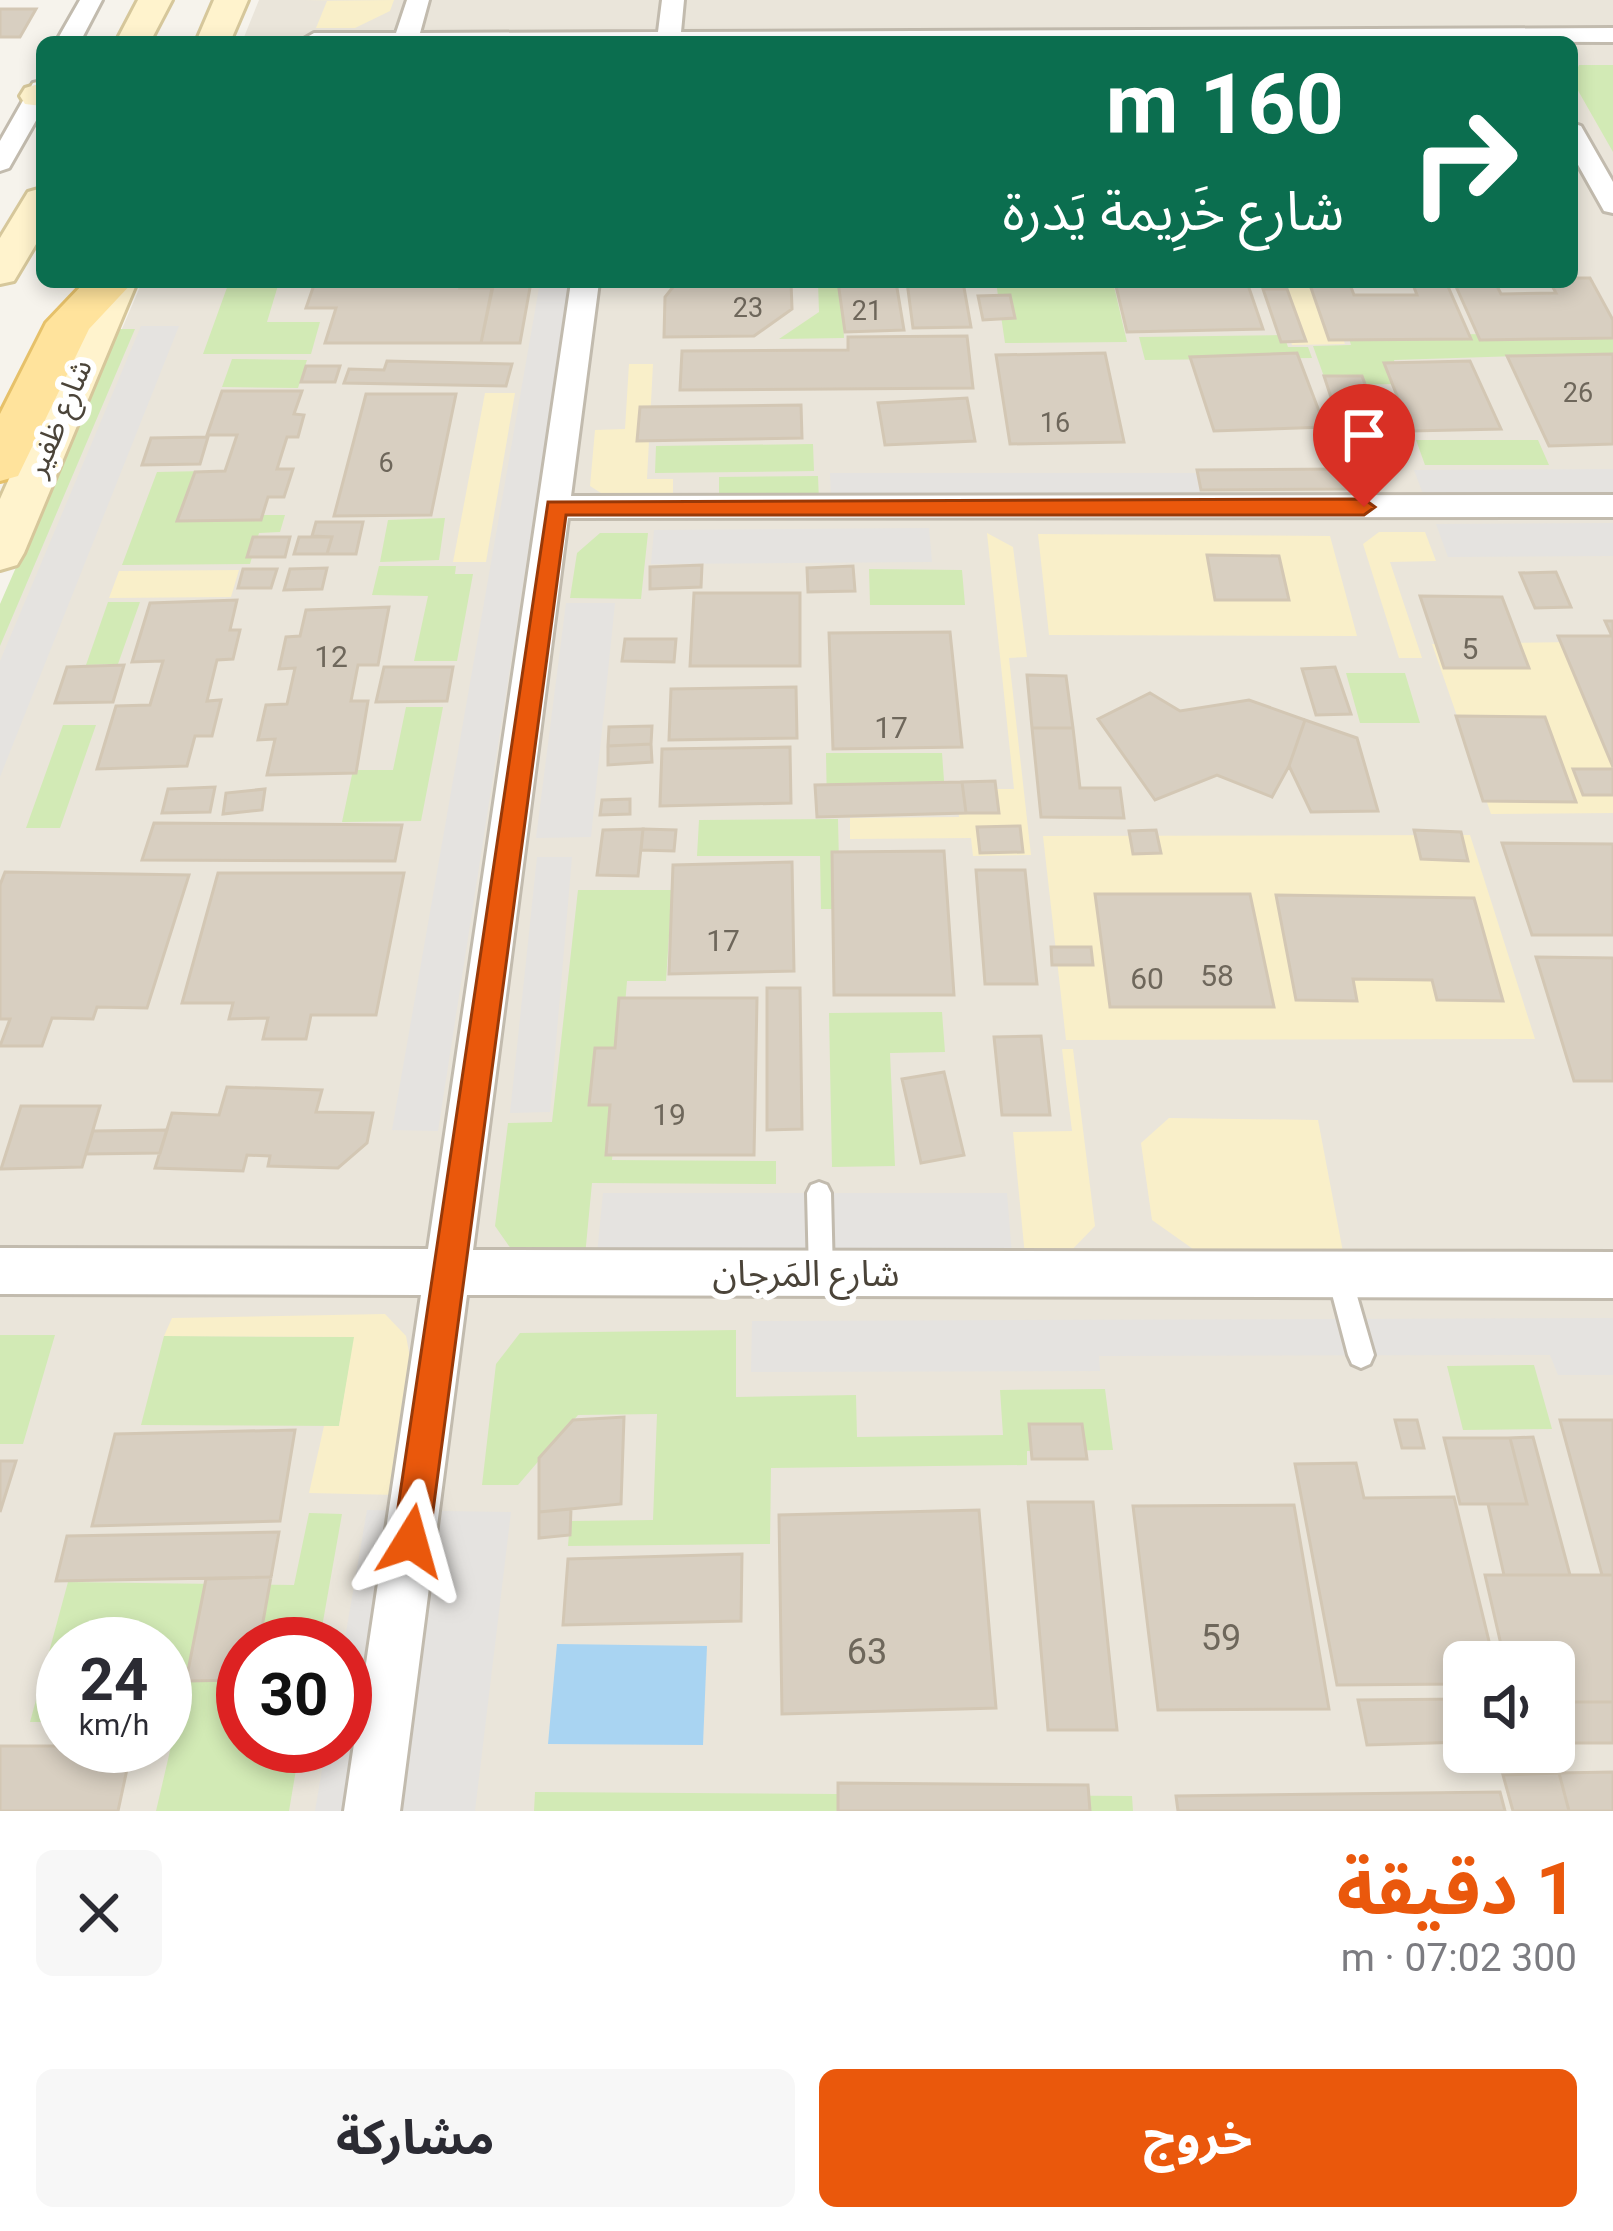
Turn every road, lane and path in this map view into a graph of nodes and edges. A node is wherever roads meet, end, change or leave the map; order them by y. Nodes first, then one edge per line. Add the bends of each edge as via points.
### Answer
1 (91, 0) edge
2 (155, 0) edge
3 (231, 0) edge
4 (418, 0) edge
5 (673, 0) edge
6 (1504, 8) dead end
7 (1613, 35) edge
8 (71, 36) edge
9 (136, 36) edge
10 (216, 36) edge
11 (407, 36) edge
12 (669, 36) edge
13 (1519, 36) edge
14 (1578, 37) edge
15 (36, 99) edge
16 (1578, 142) edge
17 (0, 163) edge
18 (1578, 203) edge
19 (1612, 204) edge
20 (36, 210) edge
21 (0, 272) edge
22 (107, 288) edge
23 (111, 288) edge
24 (584, 288) edge
25 (0, 464) edge
26 (1613, 506) edge
27 (556, 508) junction
28 (0, 553) edge
29 (819, 1193) dead end
30 (450, 1270) junction
31 (0, 1271) edge
32 (821, 1274) junction
33 (1339, 1275) junction
34 (1613, 1275) edge
35 (1361, 1355) dead end
36 (372, 1811) edge

1 - 8 street
2 - 9 main road
3 - 10 main road
4 - 11 street
5 - 12 street
6 - 13 street
7 - 14 street
15 - 17 street
16 - 19 street
18 - 19 street
20 - 21 main road
22 - 25 main road via 69,323
23 - 28 main road, شارع ظفير
24 - 27 street
26 - 27 street
27 - 30 street
29 - 32 lane
30 - 31 street, شارع المَرجان
30 - 32 street, شارع المَرجان
30 - 36 street
32 - 33 street, شارع المَرجان
33 - 34 street, شارع المَرجان
33 - 35 lane

